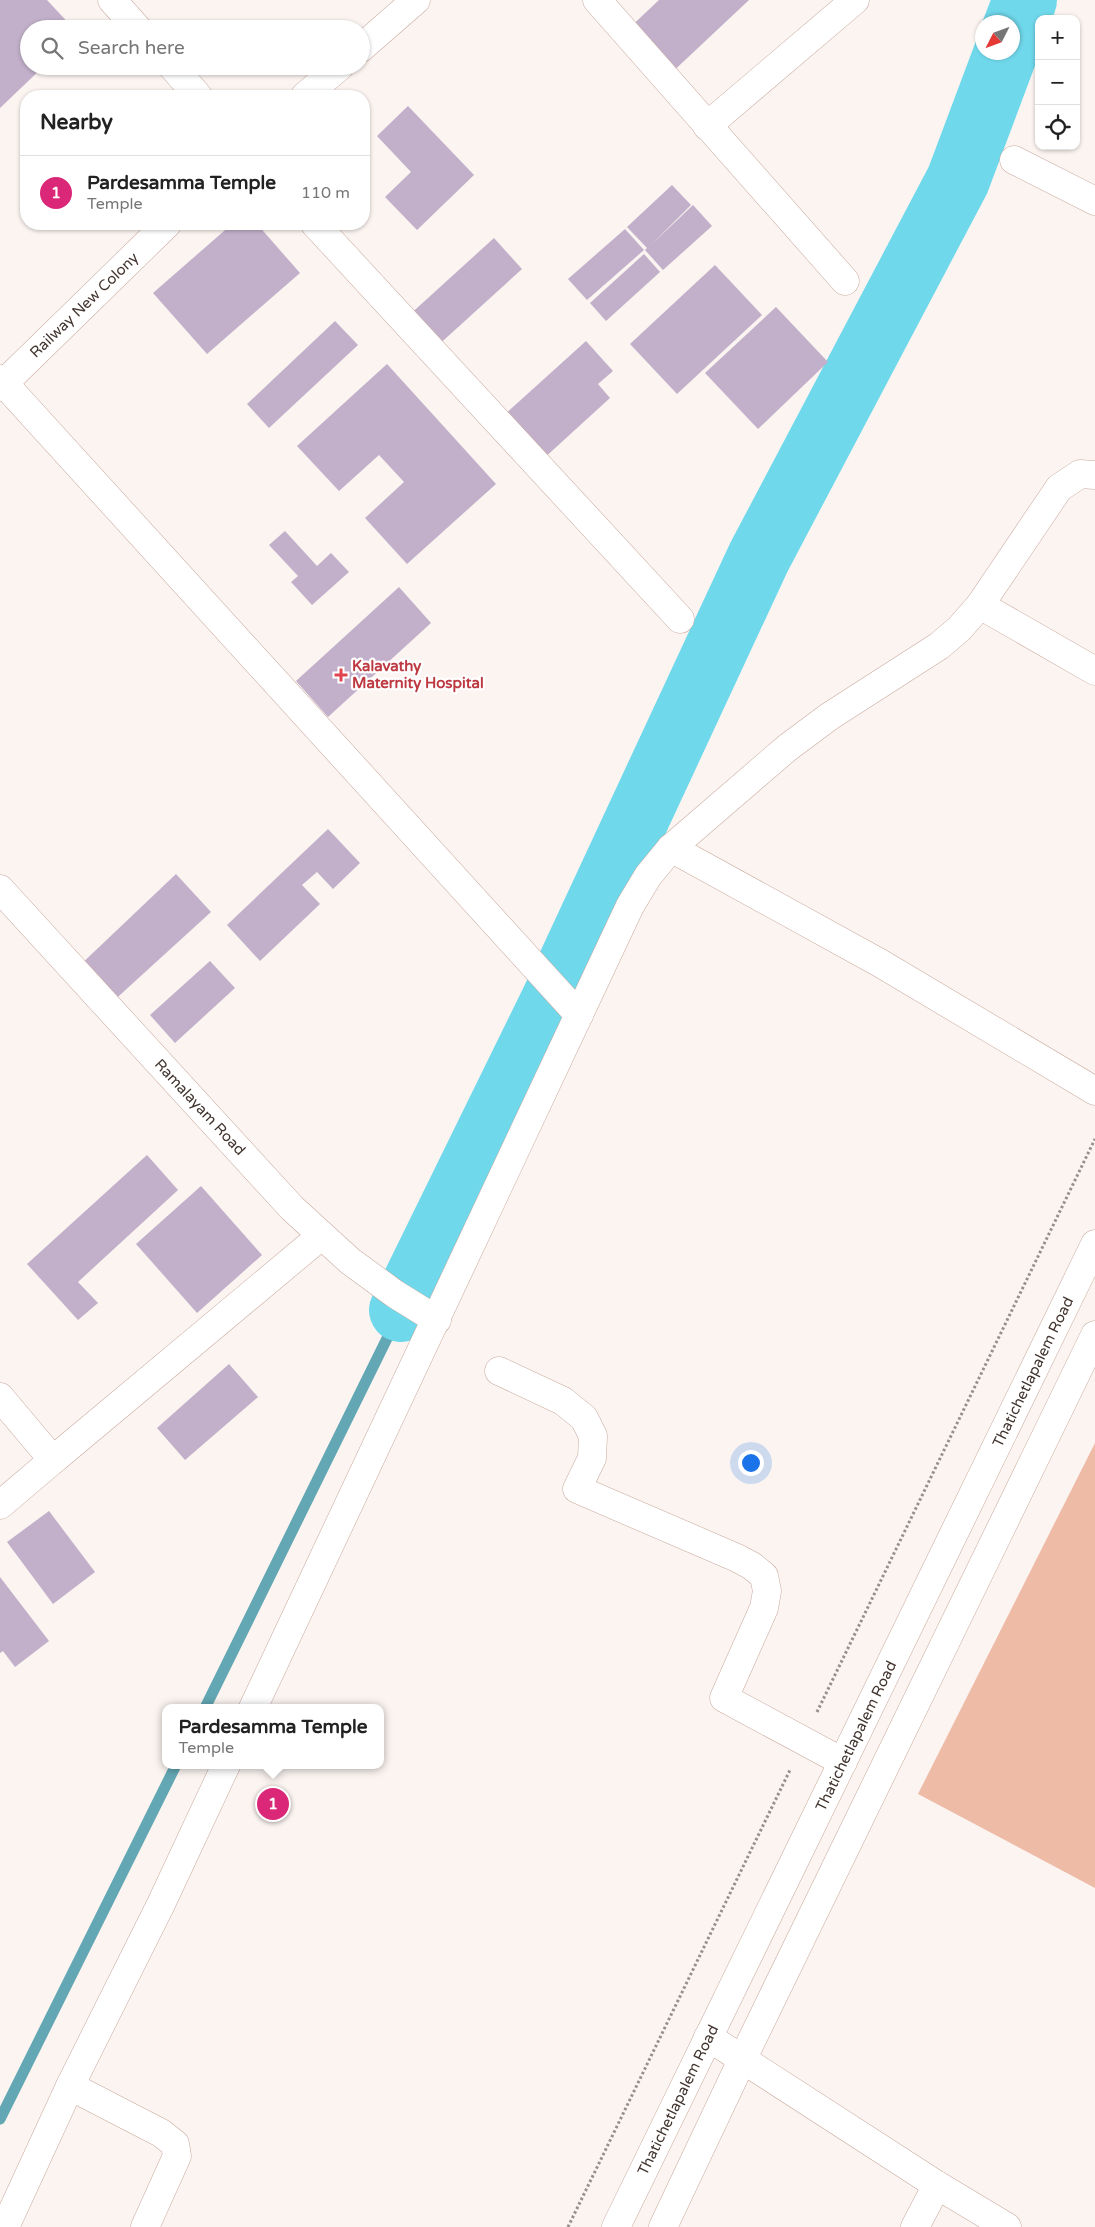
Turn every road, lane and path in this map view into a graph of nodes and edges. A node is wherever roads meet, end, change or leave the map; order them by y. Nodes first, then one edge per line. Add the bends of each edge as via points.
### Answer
1 (112, 0) edge
2 (416, 0) edge
3 (597, 0) edge
4 (855, 0) edge
5 (130, 20) edge
6 (370, 40) edge
7 (180, 75) edge
8 (330, 75) edge
9 (193, 90) edge
10 (312, 90) edge
11 (707, 126) junction
12 (1014, 160) dead end
13 (1095, 201) edge
14 (161, 230) edge
15 (321, 230) edge
16 (845, 281) dead end
17 (1, 383) edge
18 (1095, 475) edge
19 (980, 605) junction
20 (680, 619) dead end
21 (1095, 671) edge
22 (671, 848) junction
23 (0, 889) edge
24 (579, 1015) junction
25 (1095, 1091) edge
26 (1095, 1139) edge
27 (321, 1236) junction
28 (1095, 1244) edge
29 (416, 1307) junction
30 (1095, 1335) edge
31 (499, 1371) dead end
32 (0, 1396) edge
33 (53, 1460) junction
34 (0, 1505) edge
35 (256, 1704) edge
36 (804, 1741) junction
37 (843, 1762) junction
38 (224, 1769) edge
39 (708, 2037) junction
40 (742, 2058) junction
41 (70, 2086) junction
42 (937, 2185) junction
43 (4, 2222) edge
44 (145, 2227) edge
45 (568, 2227) edge
46 (616, 2227) edge
47 (663, 2227) edge
48 (915, 2227) edge
49 (1007, 2227) edge

1 - 5 street
2 - 6 street
3 - 11 street
4 - 11 street
7 - 9 street
8 - 10 street
11 - 16 street
12 - 13 street
14 - 17 street, Railway New Colony
15 - 20 street
17 - 24 street
18 - 19 street via 1080,474 1059,488
19 - 21 street
19 - 22 street via 939,646 830,716 787,748
22 - 24 street via 648,876 630,906
22 - 25 street via 880,963
23 - 27 street, Ramalayam Road
24 - 29 street
26 - 36 path
27 - 29 street, Ramalayam Road via 350,1261
27 - 33 street
28 - 37 street, Thatichetlapalem Road
29 - 35 street
30 - 40 street
31 - 36 street via 563,1401 584,1418 593,1436 592,1458 577,1489 737,1558 764,1576 768,1590 764,1608 724,1698
32 - 33 street
33 - 34 street
36 - 37 street
36 - 45 path
37 - 39 street, Thatichetlapalem Road
38 - 41 street
39 - 40 street
39 - 46 street, Thatichetlapalem Road
40 - 42 street
40 - 47 street
41 - 43 street
41 - 44 street via 175,2144 177,2156
42 - 48 street
42 - 49 street

